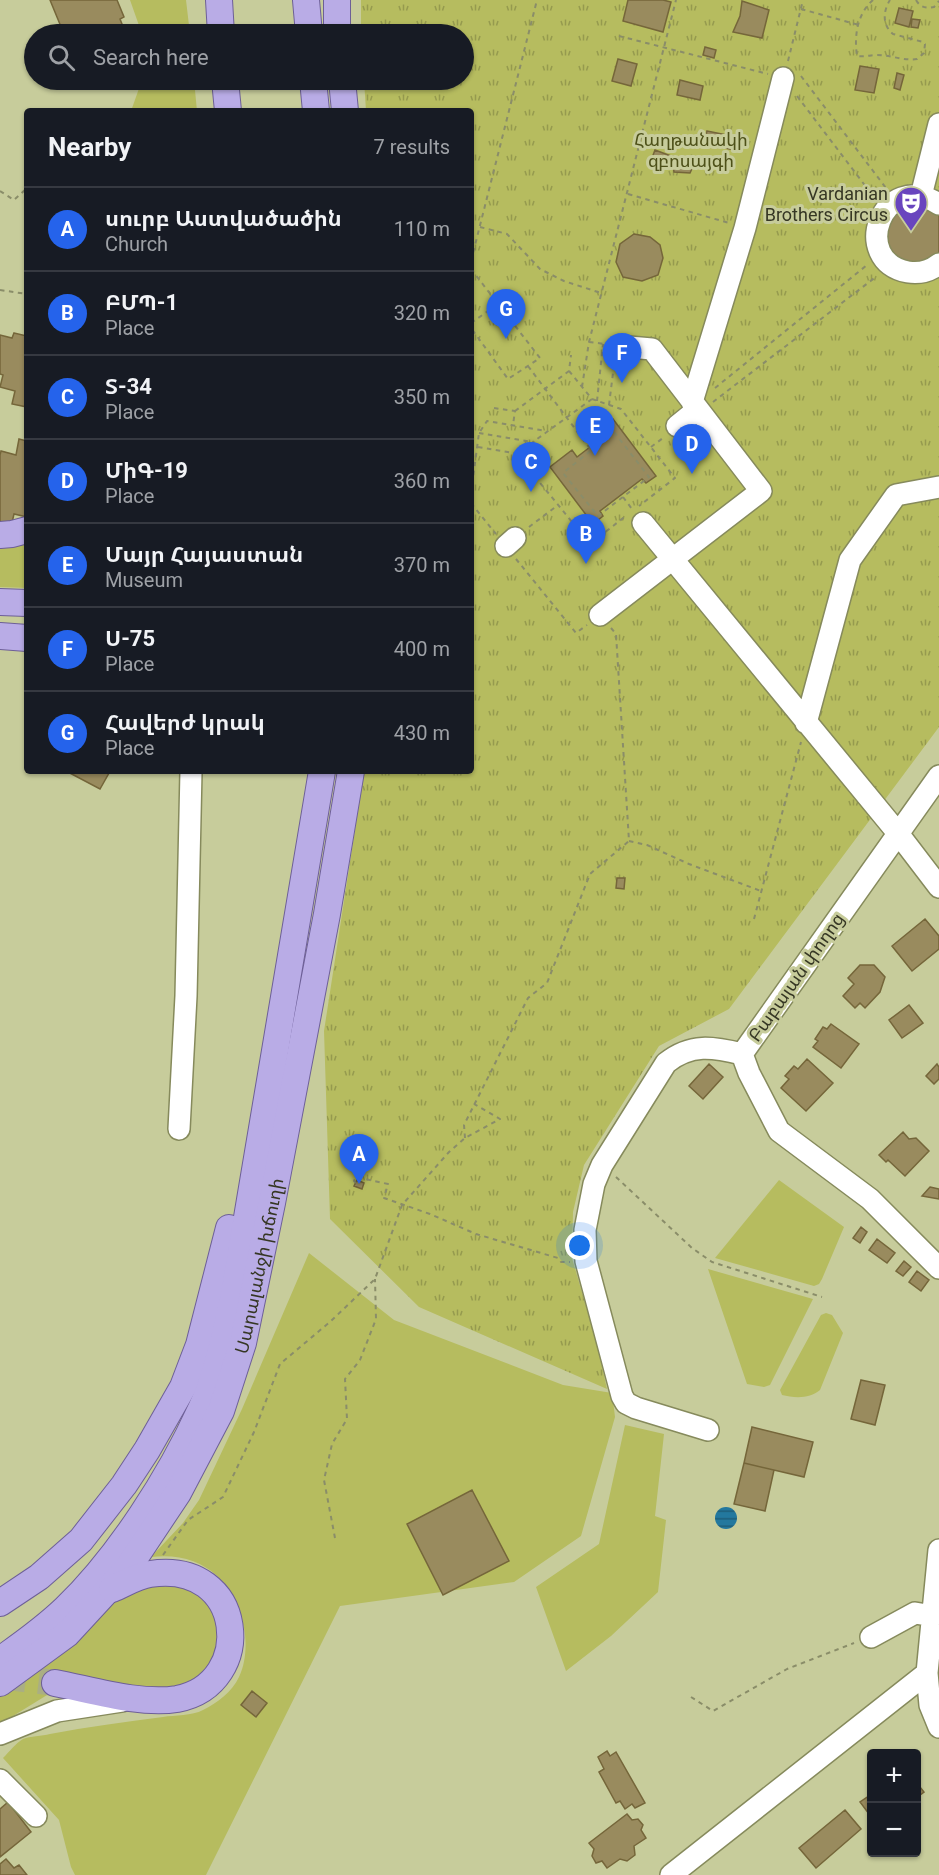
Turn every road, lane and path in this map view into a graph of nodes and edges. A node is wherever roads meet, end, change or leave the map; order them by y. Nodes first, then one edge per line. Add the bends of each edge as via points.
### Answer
1 (219, 0) edge
2 (306, 0) edge
3 (337, 0) edge
4 (537, 0) edge
5 (676, 0) edge
6 (803, 0) edge
7 (873, 0) edge
8 (890, 0) edge
9 (916, 0) edge
10 (939, 1) edge
11 (801, 9) junction
12 (220, 24) edge
13 (308, 24) edge
14 (338, 24) edge
15 (859, 25) junction
16 (619, 36) dead end
17 (664, 48) junction
18 (786, 69) junction
19 (226, 90) edge
20 (314, 90) edge
21 (343, 90) edge
22 (228, 108) edge
23 (316, 108) edge
24 (345, 108) edge
25 (939, 124) edge
26 (0, 190) edge
27 (24, 191) edge
28 (627, 194) junction
29 (930, 200) edge
30 (890, 206) junction
31 (480, 227) junction
32 (745, 228) junction
33 (474, 250) edge
34 (886, 259) junction
35 (939, 264) edge
36 (474, 273) edge
37 (0, 290) edge
38 (602, 293) junction
39 (24, 294) edge
40 (498, 304) junction
41 (474, 321) edge
42 (474, 332) edge
43 (589, 342) junction
44 (603, 344) junction
45 (620, 349) junction
46 (572, 355) dead end
47 (528, 366) junction
48 (569, 371) junction
49 (582, 387) junction
50 (546, 390) junction
51 (592, 399) junction
52 (597, 401) junction
53 (609, 405) junction
54 (696, 407) junction
55 (494, 408) dead end
56 (515, 411) junction
57 (567, 418) junction
58 (513, 425) junction
59 (671, 431) joint
60 (547, 432) junction
61 (479, 433) junction
62 (532, 442) junction
63 (477, 447) junction
64 (651, 447) junction
65 (593, 452) junction
66 (532, 456) junction
67 (474, 470) edge
68 (939, 487) edge
69 (623, 497) junction
70 (474, 505) edge
71 (558, 505) junction
72 (629, 505) dead end
73 (643, 523) dead end
74 (24, 531) edge
75 (0, 535) edge
76 (515, 539) junction
77 (673, 559) junction
78 (0, 602) edge
79 (24, 603) edge
80 (600, 615) junction
81 (0, 636) edge
82 (24, 638) edge
83 (806, 723) junction
84 (191, 774) edge
85 (321, 774) edge
86 (350, 774) edge
87 (939, 776) edge
88 (897, 832) junction
89 (629, 841) junction
90 (939, 887) edge
91 (762, 891) junction
92 (754, 920) dead end
93 (742, 1054) junction
94 (474, 1104) junction
95 (179, 1129) dead end
96 (465, 1138) junction
97 (259, 1140) junction
98 (609, 1171) junction
99 (356, 1183) dead end
100 (402, 1205) junction
101 (586, 1261) junction
102 (939, 1268) edge
103 (375, 1279) junction
104 (822, 1297) dead end
105 (708, 1430) dead end
106 (335, 1538) dead end
107 (939, 1550) edge
108 (160, 1559) dead end
109 (106, 1592) junction
110 (0, 1603) edge
111 (933, 1616) junction
112 (871, 1637) joint
113 (0, 1660) edge
114 (927, 1673) junction
115 (0, 1683) edge
116 (55, 1683) tunnel mouth
117 (691, 1696) dead end
118 (137, 1699) junction
119 (934, 1701) edge
120 (939, 1727) edge
121 (0, 1734) edge
122 (0, 1780) edge
123 (36, 1816) dead end
124 (670, 1875) edge

1 - 12 main road
2 - 13 main road
3 - 14 main road
4 - 31 path
5 - 17 path
6 - 11 path
7 - 15 path
8 - 15 path via 885,15 889,32 923,42 921,57 911,60 857,56
9 - 10 path via 928,8
11 - 15 path
11 - 18 path
16 - 17 path
17 - 18 path
17 - 28 path
18 - 30 path
18 - 30 path
18 - 32 street
19 - 22 main road
20 - 23 main road
21 - 24 main road
25 - 29 street
26 - 27 path via 14,200
28 - 32 path
28 - 38 path
29 - 30 street via 908,196
30 - 34 street via 876,231 877,243
31 - 33 path
31 - 38 path via 507,234 540,269
32 - 54 street
34 - 35 street via 902,271 914,273
34 - 54 path
34 - 54 path
36 - 40 path
37 - 39 path
38 - 43 path
40 - 41 path
40 - 47 path via 540,358
42 - 47 path via 508,379
43 - 44 path
43 - 49 path
44 - 45 path
44 - 52 path
45 - 53 path
45 - 54 street via 652,349
46 - 48 path
47 - 50 path
48 - 49 path
48 - 50 path
49 - 51 path
50 - 56 path
50 - 57 path
51 - 52 path
51 - 57 path
52 - 53 path
53 - 64 path via 621,409
54 - 59 street
54 - 77 street via 761,491
55 - 56 path
56 - 58 path
57 - 60 path
57 - 65 path
58 - 60 path
58 - 61 path via 487,421
59 - 64 path
60 - 62 path
61 - 62 path
61 - 63 path
62 - 66 path
63 - 66 path
63 - 67 path
64 - 71 path via 675,478 590,544
65 - 69 path via 614,432 649,477
65 - 69 path via 563,473 598,516
66 - 71 path via 532,473
68 - 83 street via 896,495 850,560
69 - 72 path
70 - 76 path
71 - 76 path
73 - 77 street
74 - 75 main road
76 - 80 path via 576,633
77 - 80 street
77 - 83 street
78 - 79 main road
80 - 89 path via 616,634
81 - 82 main road
83 - 88 street
83 - 91 path
84 - 95 street
85 - 97 main road, Սարալանջի խճուղի
86 - 109 main road, Սարալանջի խճուղի via 323,937 243,1343 221,1411 178,1493 128,1568
87 - 88 street, Բաբայան փողոց
88 - 90 street
88 - 93 street, Բաբայան փողոց
89 - 91 path
89 - 94 path via 590,874 547,983 528,998
91 - 92 path
93 - 98 street via 708,1047 677,1054 666,1063
93 - 102 street, Բաբայան փողոց via 779,1131 870,1199
94 - 96 path via 464,1125
94 - 96 path via 500,1119
96 - 100 path
97 - 110 main road via 236,1201 199,1345 168,1414 124,1485 81,1539 39,1577
97 - 113 main road, Սարալանջի խճուղի via 234,1294 220,1356 202,1408 165,1478 94,1578 65,1609
98 - 101 street via 594,1184 585,1230
98 - 104 path via 712,1262
99 - 100 path via 356,1177 388,1184 384,1198
100 - 101 path via 561,1262
100 - 103 path
101 - 105 street via 626,1404
103 - 106 path via 376,1319 360,1360 345,1379 346,1419 332,1444 324,1480
103 - 108 path via 280,1364 223,1497 188,1520
107 - 111 street
109 - 115 main road, Սարալանջի խճուղի via 67,1634
109 - 118 main road via 143,1576 174,1574 209,1587 227,1613 229,1649 224,1664 210,1681 182,1698
111 - 112 street via 915,1612
111 - 114 street
112 - 117 path via 787,1669 713,1711
114 - 119 street
114 - 124 street
116 - 118 main road
118 - 121 street via 57,1712
119 - 120 street
122 - 123 street

